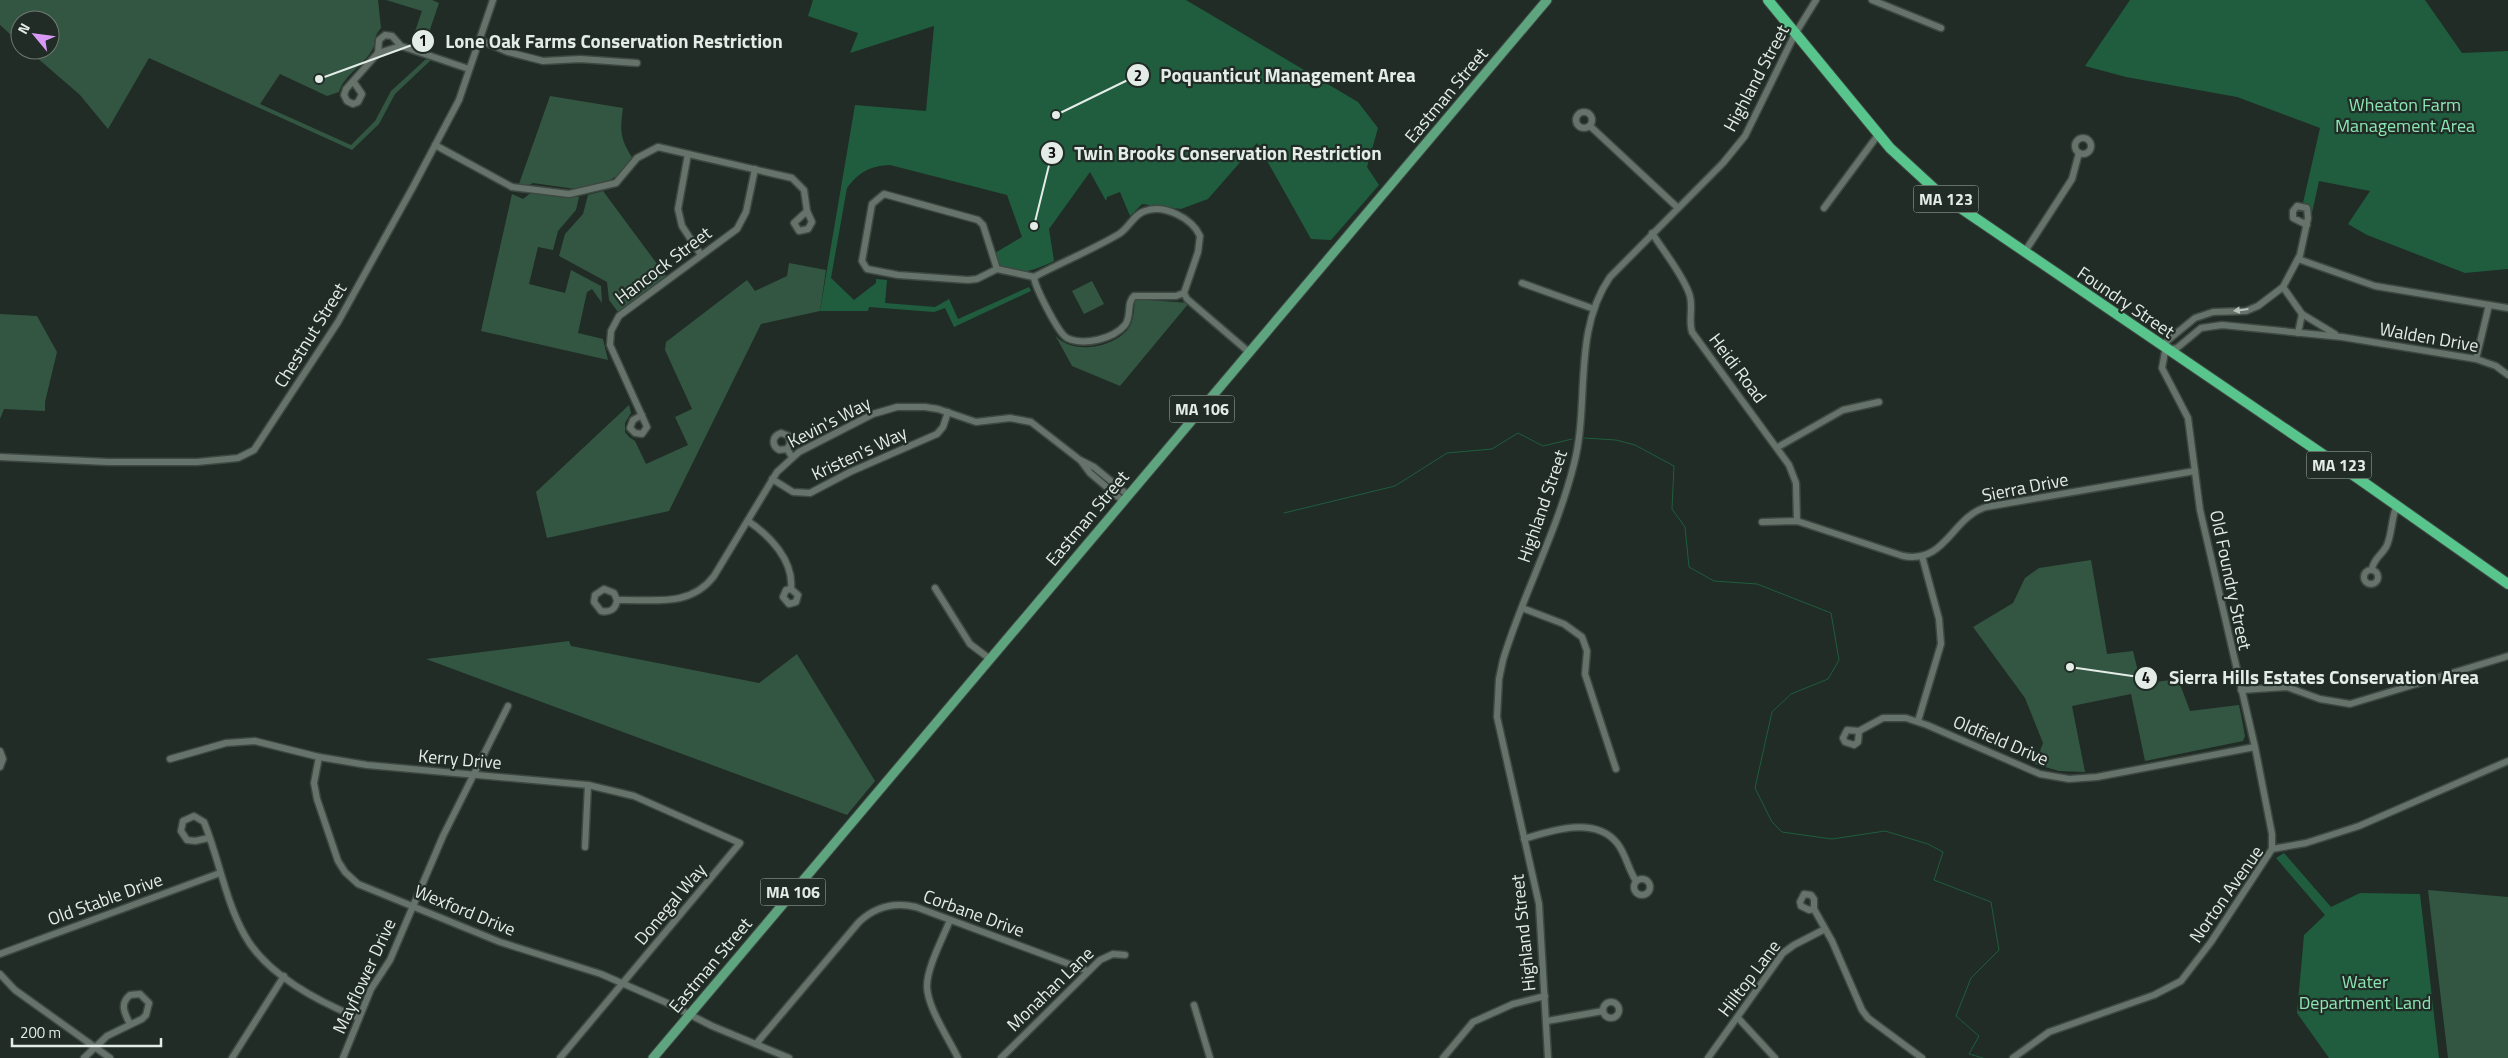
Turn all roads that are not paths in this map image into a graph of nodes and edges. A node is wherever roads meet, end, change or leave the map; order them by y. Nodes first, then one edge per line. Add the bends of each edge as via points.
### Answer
1 (493, 0) edge
2 (1547, 0) edge
3 (1768, 0) edge
4 (1816, 0) edge
5 (1872, 0) edge
6 (1941, 28) dead end
7 (1795, 34) junction
8 (480, 40) junction
9 (401, 46) junction
10 (378, 53) junction
11 (637, 63) dead end
12 (469, 69) junction
13 (353, 81) dead end
14 (1590, 126) dead end
15 (1878, 134) junction
16 (435, 145) junction
17 (2079, 153) dead end
18 (688, 154) junction
19 (755, 169) junction
20 (1677, 207) junction
21 (1824, 208) dead end
22 (807, 211) dead end
23 (2307, 225) dead end
24 (1652, 233) junction
25 (2024, 253) junction
26 (702, 255) junction
27 (2298, 259) junction
28 (997, 269) junction
29 (1034, 277) junction
30 (1522, 283) dead end
31 (2283, 288) junction
32 (1184, 293) junction
33 (2488, 305) junction
34 (2508, 308) edge
35 (1594, 309) junction
36 (2302, 314) junction
37 (2176, 331) junction
38 (2298, 333) junction
39 (2342, 337) junction
40 (2185, 340) junction
41 (2167, 350) junction
42 (1252, 351) junction
43 (2476, 359) junction
44 (2508, 375) edge
45 (1879, 402) dead end
46 (948, 412) junction
47 (642, 415) dead end
48 (1778, 447) junction
49 (787, 449) dead end
50 (792, 456) junction
51 (0, 457) edge
52 (2194, 471) junction
53 (772, 480) junction
54 (1125, 498) junction
55 (2397, 505) junction
56 (748, 521) junction
57 (1762, 522) dead end
58 (1797, 522) junction
59 (1922, 556) junction
60 (2372, 569) dead end
61 (2508, 584) edge
62 (935, 588) dead end
63 (791, 589) dead end
64 (617, 600) dead end
65 (1522, 608) junction
66 (2508, 656) edge
67 (990, 659) junction
68 (2241, 690) junction
69 (508, 706) dead end
70 (1918, 720) junction
71 (1859, 731) dead end
72 (2255, 748) junction
73 (0, 751) edge
74 (319, 757) junction
75 (170, 759) dead end
76 (2508, 761) edge
77 (0, 767) edge
78 (1616, 769) dead end
79 (473, 776) junction
80 (588, 785) junction
81 (210, 838) junction
82 (1524, 839) junction
83 (740, 843) joint
84 (585, 847) dead end
85 (2272, 849) junction
86 (220, 873) junction
87 (1636, 881) dead end
88 (412, 906) junction
89 (1814, 909) dead end
90 (950, 920) junction
91 (1825, 929) junction
92 (0, 954) edge
93 (1125, 956) dead end
94 (1088, 971) junction
95 (0, 974) edge
96 (284, 976) junction
97 (623, 984) junction
98 (1545, 996) junction
99 (1194, 1005) dead end
100 (1603, 1011) dead end
101 (689, 1015) junction
102 (359, 1018) junction
103 (1738, 1018) junction
104 (1546, 1021) junction
105 (130, 1024) junction
106 (756, 1044) junction
107 (94, 1046) junction
108 (84, 1058) edge
109 (110, 1058) edge
110 (232, 1058) edge
111 (343, 1058) edge
112 (560, 1058) edge
113 (653, 1058) edge
114 (789, 1058) edge
115 (958, 1058) edge
116 (1001, 1058) edge
117 (1210, 1058) edge
118 (1443, 1058) edge
119 (1548, 1058) edge
120 (1708, 1058) edge
121 (1775, 1058) edge
122 (1922, 1058) edge
123 (2013, 1058) edge

1 - 8 street, Chestnut Street
2 - 42 main road, Eastman Street / MA 106
3 - 7 highway, Foundry Street / MA 123
4 - 7 street, Highland Street
5 - 6 street
7 - 15 highway, Foundry Street / MA 123
7 - 20 street, Highland Street via 1748,131 1723,163
8 - 11 street via 508,52 543,61 580,59
8 - 12 street, Chestnut Street
9 - 10 street
9 - 10 street via 392,36 385,35 379,40
9 - 12 street
10 - 13 street
12 - 16 street, Chestnut Street via 459,100
14 - 20 street
15 - 21 street
15 - 25 highway, Foundry Street / MA 123 via 1900,160 1937,192
16 - 18 street via 512,187 569,194 616,183 637,158 658,147
16 - 51 street, Chestnut Street via 338,322 249,455 197,462
17 - 25 street via 2072,179
18 - 19 street
18 - 26 street via 678,209 682,226
19 - 22 street via 792,178 804,190
19 - 26 street, Hancock Street via 746,212 737,228
20 - 24 street, Highland Street
23 - 27 street
24 - 35 street, Highland Street via 1610,277
24 - 48 street, Heidi Road via 1688,292 1692,332
25 - 41 highway, Foundry Street / MA 123
26 - 47 street, Hancock Street via 619,316 611,331 610,345
27 - 31 street
27 - 33 street via 2371,285
28 - 28 street via 978,220 884,194 872,204 862,261 867,269 898,275 968,280
28 - 29 street
29 - 32 street via 1036,287 1062,333 1074,340 1091,341 1120,329 1127,322 1130,301 1134,296 1176,296
29 - 32 street via 1121,233 1142,212 1150,210 1180,215 1200,236
30 - 35 street
31 - 36 street, Walden Drive
31 -> 37 street via 2246,311 2213,312 2195,318
32 - 42 street via 1186,298
33 - 34 street
33 - 43 street
35 - 65 street, Highland Street via 1585,349 1577,453
36 - 38 street
36 - 39 street, Walden Drive via 2330,333
37 - 40 street
37 - 41 street via 2167,341
38 - 39 street, Walden Drive
38 - 40 street, Walden Drive via 2222,326 2201,328
39 - 43 street, Walden Drive
40 - 41 street, Walden Drive via 2177,348
41 - 52 street, Old Foundry Street via 2162,371 2186,414
41 - 55 highway, Foundry Street / MA 123
42 - 54 main road, Eastman Street / MA 106
43 - 44 street, Walden Drive via 2496,366
45 - 48 street via 1843,410
46 - 50 street, Kevin's Way via 916,406 882,411
46 - 53 street, Kristen's Way via 943,428 937,434 810,493 793,492
46 - 54 street, Kevin's Way via 976,422 1010,418 1031,422 1080,460 1090,473
48 - 58 street, Heidi Road via 1790,465 1796,483
49 - 50 street
50 - 53 street, Kevin's Way
52 - 59 street, Sierra Drive via 1979,509 1960,524 1943,545
52 - 68 street, Old Foundry Street
53 - 56 street, Kevin's Way
54 - 67 main road, Eastman Street / MA 106
55 - 60 street via 2387,546 2375,558
55 - 61 highway, Foundry Street / MA 123
56 - 63 street via 768,535 775,546 790,572
56 - 64 street, Kevin's Way via 714,576 696,593 678,600
57 - 58 street
58 - 59 street via 1821,527 1903,556
59 - 70 street via 1939,619 1941,644
62 - 67 street via 970,644
65 - 78 street via 1564,624 1582,637 1587,651 1586,680
65 - 82 street, Highland Street via 1503,660 1497,711
66 - 68 street via 2350,704 2320,699 2286,687
67 - 101 main road, Eastman Street / MA 106
68 - 72 street, Old Foundry Street
69 - 79 street, Mayflower Drive
70 - 71 street, Oldfield Drive via 1883,718
70 - 72 street, Oldfield Drive via 2040,774 2062,778 2096,777
72 - 85 street, Old Foundry Street
73 - 77 street via 3,759
74 - 75 street, Kerry Drive via 263,742 246,741 214,746
74 - 79 street, Kerry Drive
74 - 88 street, Wexford Drive via 315,772 316,794 341,867 358,884
76 - 85 street, Norton Avenue via 2359,826 2306,843
79 - 80 street, Kerry Drive
79 - 88 street, Mayflower Drive
80 - 83 street, Kerry Drive via 634,796
80 - 84 street
81 - 81 street via 199,817 189,817 182,822 181,832 187,840
81 - 86 street
82 - 87 street via 1553,830 1594,829 1617,843
82 - 98 street, Highland Street via 1539,904
83 - 97 street, Donegal Way
85 - 123 street, Norton Avenue via 2212,942 2181,980 2154,995 2049,1032
86 - 92 street, Old Stable Drive
86 - 96 street via 248,943 265,962
88 - 97 street, Wexford Drive via 500,942
88 - 102 street, Mayflower Drive via 387,965
89 - 91 street
90 - 94 street, Corbane Drive
90 - 106 street, Corbane Drive via 909,905 883,907 870,913
90 - 115 street via 929,975 927,989
91 - 103 street, Hilltop Lane via 1783,953
91 - 122 street via 1868,1018
93 - 94 street, Monahan Lane via 1109,955
94 - 116 street, Monahan Lane
95 - 107 street via 15,990
96 - 102 street via 326,1004
96 - 110 street
97 - 101 street, Wexford Drive
97 - 112 street, Donegal Way
98 - 104 street, Highland Street
98 - 118 street via 1513,1004 1473,1022
99 - 117 street
100 - 104 street
101 - 106 street
101 - 113 main road, Eastman Street / MA 106
102 - 111 street, Mayflower Drive
103 - 120 street, Hilltop Lane
103 - 121 street
104 - 119 street, Highland Street
105 - 105 street via 148,1013 149,1003 143,995 132,994 125,1001 124,1010
105 - 107 street
106 - 114 street
107 - 108 street
107 - 109 street

